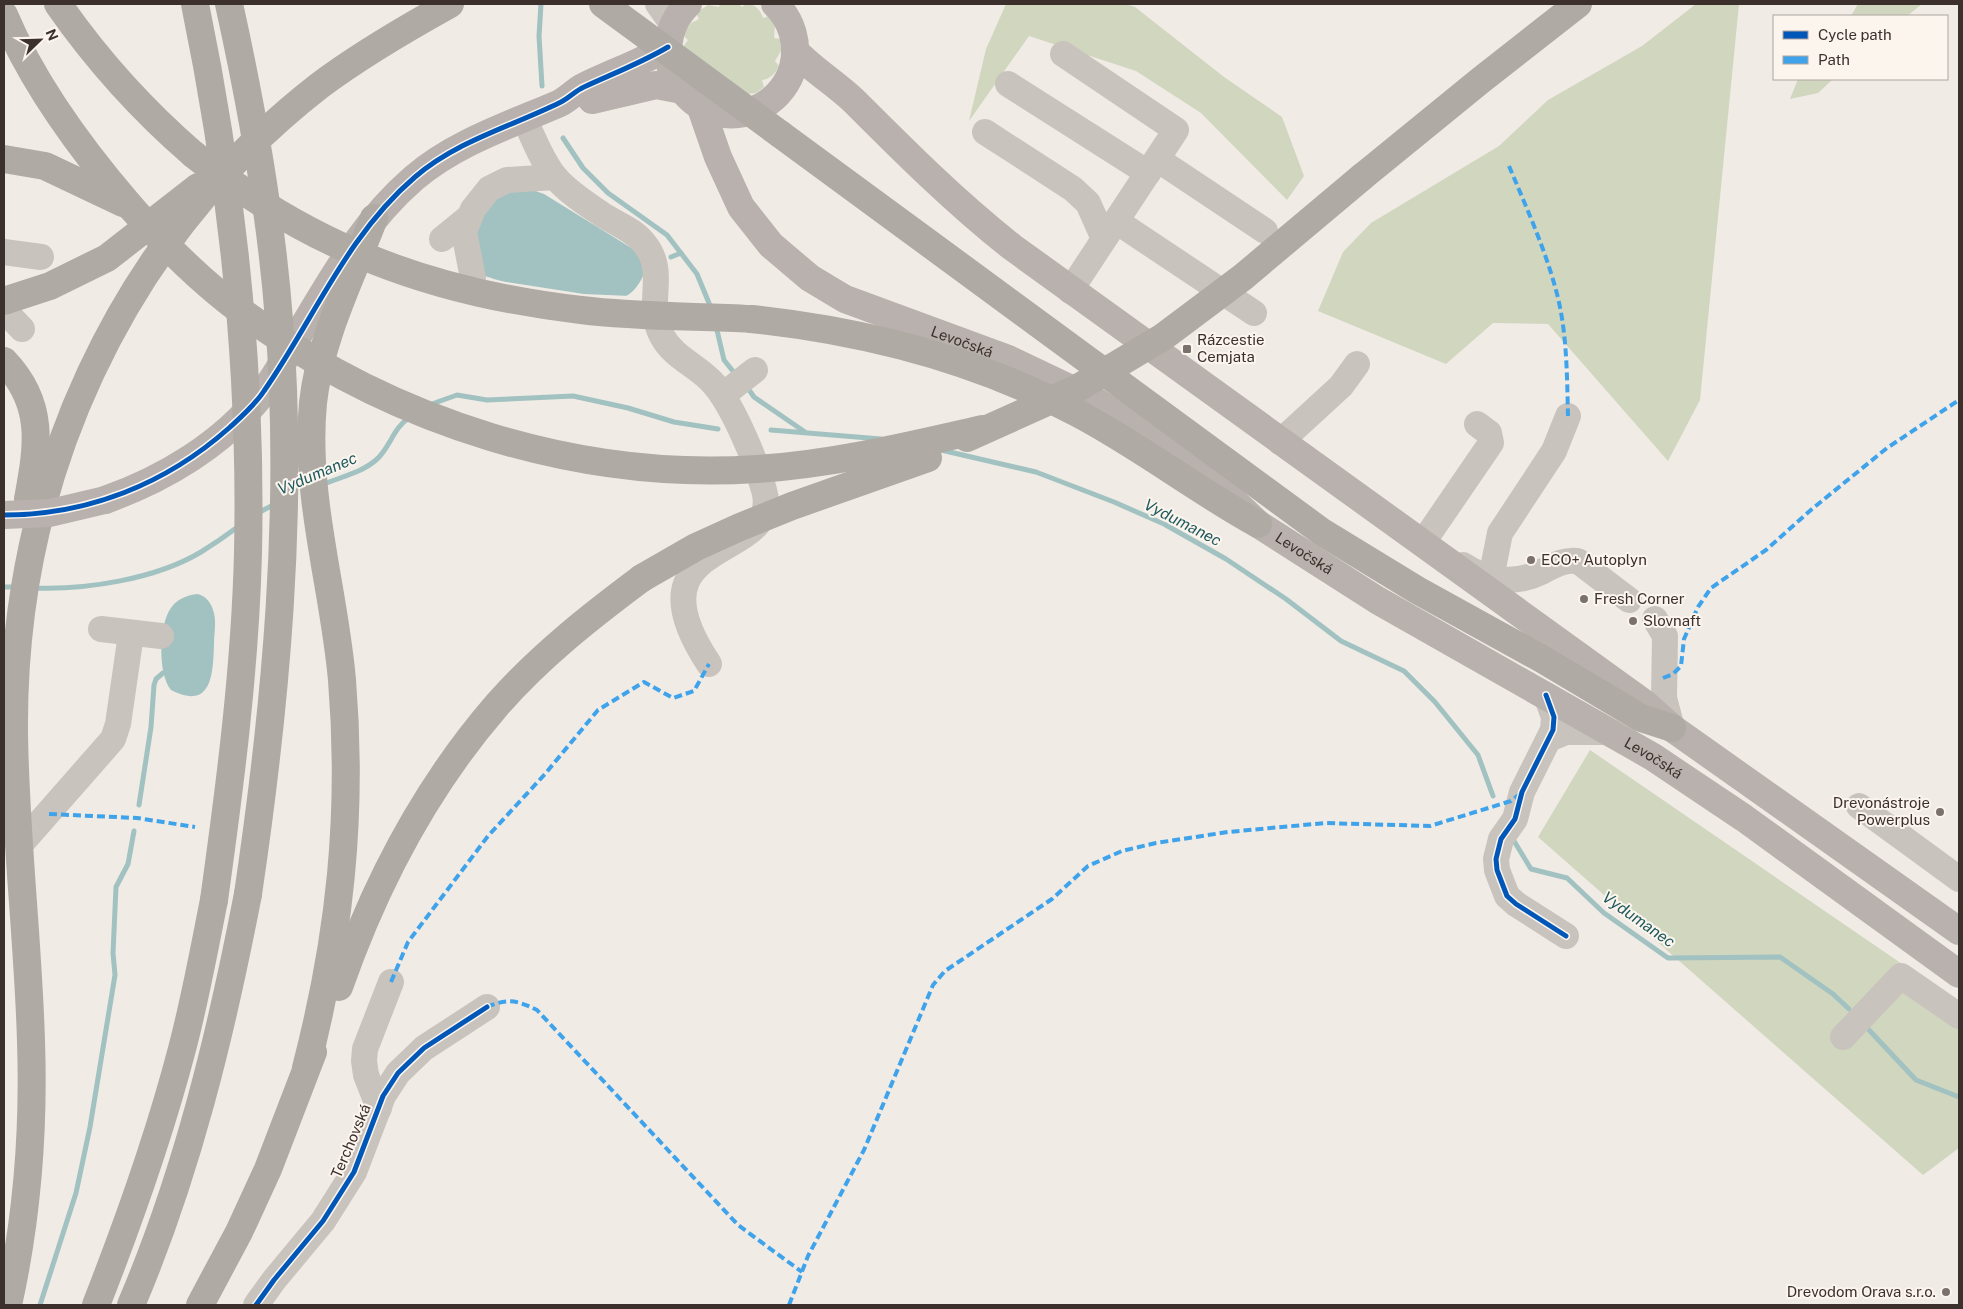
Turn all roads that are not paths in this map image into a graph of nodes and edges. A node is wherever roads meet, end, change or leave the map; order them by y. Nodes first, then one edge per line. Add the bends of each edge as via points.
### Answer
1 (58, 4) edge
2 (195, 4) edge
3 (230, 4) edge
4 (450, 4) edge
5 (603, 4) edge
6 (775, 4) edge
7 (1578, 4) edge
8 (4, 15) edge
9 (672, 20) edge
10 (795, 52) junction
11 (1063, 54) dead end
12 (1008, 84) dead end
13 (691, 98) junction
14 (560, 103) junction
15 (524, 118) junction
16 (985, 132) dead end
17 (4, 159) edge
18 (238, 160) junction
19 (1152, 166) junction
20 (555, 177) junction
21 (129, 205) junction
22 (374, 218) junction
23 (469, 218) junction
24 (1110, 230) junction
25 (1265, 231) dead end
26 (442, 239) dead end
27 (4, 252) edge
28 (41, 257) dead end
29 (473, 278) dead end
30 (1070, 290) junction
31 (4, 301) edge
32 (4, 310) edge
33 (1254, 313) dead end
34 (22, 329) dead end
35 (4, 361) edge
36 (1357, 364) dead end
37 (1568, 416) dead end
38 (1477, 424) dead end
39 (983, 429) junction
40 (1276, 439) junction
41 (1344, 488) junction
42 (4, 515) edge
43 (1258, 524) junction
44 (1426, 538) junction
45 (28, 563) junction
46 (1491, 578) junction
47 (1629, 600) dead end
48 (1655, 619) dead end
49 (101, 629) dead end
50 (131, 634) junction
51 (160, 636) dead end
52 (709, 664) dead end
53 (1546, 695) junction
54 (1672, 728) junction
55 (1610, 732) junction
56 (1549, 739) junction
57 (1859, 806) dead end
58 (20, 845) junction
59 (1959, 878) edge
60 (1959, 931) edge
61 (1566, 936) dead end
62 (1959, 974) edge
63 (391, 982) dead end
64 (487, 1007) dead end
65 (1959, 1016) edge
66 (1843, 1037) dead end
67 (306, 1068) junction
68 (379, 1108) junction
69 (8, 1305) edge
70 (96, 1305) edge
71 (132, 1305) edge
72 (200, 1305) edge
73 (256, 1305) edge

1 - 43 highway, bridge via 87,46 119,83 156,122 193,154 257,202 306,230 380,265 473,293 583,310 751,319 816,327 885,340 946,357 1002,377 1078,414
2 - 70 highway, bridge via 229,211 244,376 248,553 239,702 214,900 182,1048 155,1144
3 - 71 highway, bridge via 244,69 272,245 279,321 281,552 274,688 266,773 248,894 225,1008 171,1200
4 - 18 highway via 350,63 288,112
5 - 54 highway, bridge via 1265,491 1367,560 1641,718
6 - 10 main road via 790,24
7 - 39 highway, bridge via 1163,337 1076,389
8 - 21 highway via 55,108
9 - 13 main road, Levočská via 670,65
9 - 14 main road via 634,66 582,88
10 - 13 main road via 788,81 776,97 759,108 729,114
10 - 30 main road via 852,100 955,201
11 - 19 street via 1176,130
12 - 19 street
13 - 14 main road via 656,85 587,101
13 - 43 main road, Levočská via 742,207 788,262 825,288 862,306 980,348 1072,388 1161,444 1221,489
14 - 15 main road
15 - 20 street
15 - 22 main road via 464,145 428,166
16 - 24 street via 1073,189
17 - 21 highway via 45,166
18 - 31 highway via 180,200 107,258 50,286
18 - 45 highway via 196,205 148,271 95,362 63,437
19 - 24 street
19 - 25 street
20 - 23 street via 507,180 496,184 488,189
20 - 52 street via 584,203 642,240 655,261 653,308 661,336 670,349 710,380 741,381 733,412 764,488 767,510 755,526 698,565 688,576 682,593 684,612 698,648
21 - 39 highway, bridge via 184,262 242,312 344,376 394,401 452,424 551,453 647,467 754,470 848,459
22 - 42 main road, bridge via 342,262 263,393 241,417 198,453 145,484 105,500 50,512
22 - 67 highway via 331,323 313,404 312,462 342,679 347,787 342,874 332,951
23 - 26 street
23 - 29 street via 464,232
24 - 30 street
24 - 33 street
27 - 28 street
30 - 40 main road
32 - 34 street
35 - 45 highway via 22,382 35,418 36,452 27,501
36 - 40 street via 1341,386
37 - 46 street via 1554,451 1500,533
38 - 44 street via 1489,432 1492,443
39 - 67 highway, bridge via 926,459 792,506 696,547 642,578 531,669 498,704 443,775 396,852 358,936
40 - 41 main road
41 - 44 street via 1394,515
41 - 54 main road via 1644,703
43 - 53 main road, Levočská via 1378,600
44 - 46 street via 1477,574
45 - 58 highway via 19,615 14,730
46 - 47 street via 1525,578 1557,564 1578,561
48 - 54 street via 1665,636 1664,698
49 - 50 street
50 - 51 street
50 - 58 street via 113,739
53 - 55 main road, Levočská
53 - 56 street via 1554,724
54 - 60 main road
55 - 56 street via 1566,732
55 - 62 main road, Levočská via 1744,818
56 - 61 street via 1522,792 1496,859 1508,896
57 - 59 street
58 - 69 highway via 32,1085 27,1180
63 - 68 street via 365,1050 364,1061
64 - 68 street, Terchovská via 424,1048 398,1073
65 - 66 street via 1901,976
67 - 72 highway via 268,1169
68 - 73 street, Terchovská via 349,1180 323,1221

